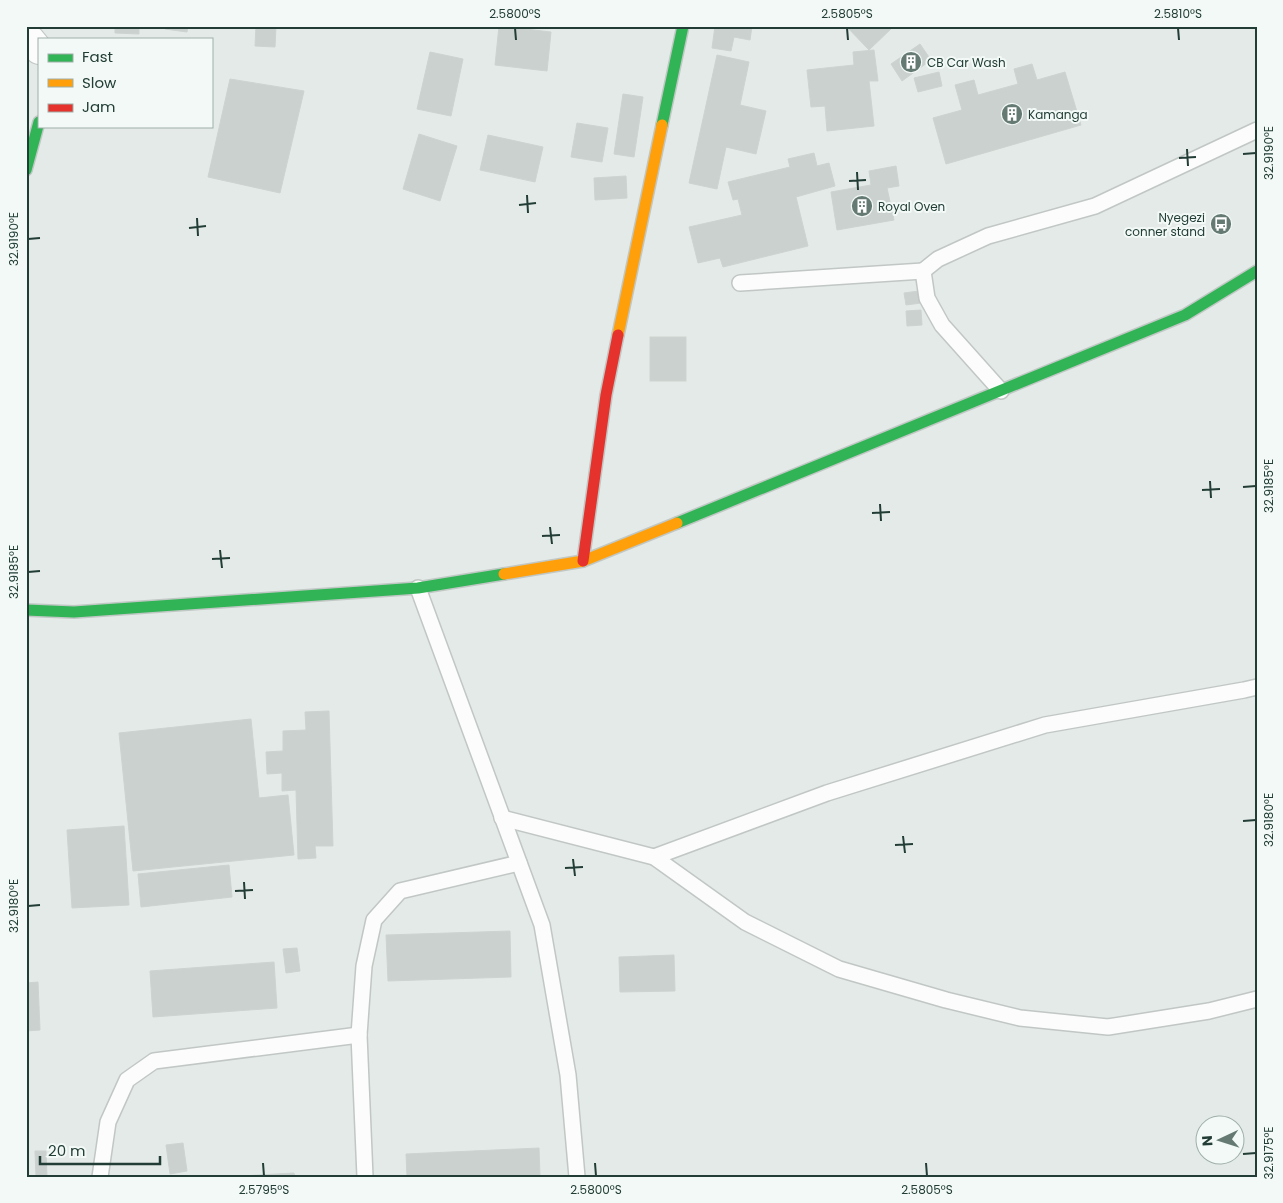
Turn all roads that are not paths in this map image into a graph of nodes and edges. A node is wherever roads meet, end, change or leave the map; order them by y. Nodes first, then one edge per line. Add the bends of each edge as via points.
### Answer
1 (683, 26) edge
2 (26, 38) edge
3 (38, 49) edge
4 (38, 126) edge
5 (1257, 130) edge
6 (26, 170) edge
7 (923, 271) junction
8 (1257, 271) edge
9 (740, 283) dead end
10 (1001, 391) junction
11 (583, 561) junction
12 (418, 588) junction
13 (26, 610) edge
14 (1257, 687) edge
15 (502, 818) junction
16 (654, 857) junction
17 (519, 863) junction
18 (1257, 999) edge
19 (359, 1035) junction
20 (100, 1177) edge
21 (365, 1177) edge
22 (576, 1177) edge

1 - 11 main road via 606,394
2 - 3 street
4 - 6 main road
5 - 7 lane via 1095,206 988,236 938,259
7 - 9 lane
7 - 10 lane via 927,298 942,325
8 - 10 main road via 1185,315
10 - 11 main road
11 - 12 main road
12 - 13 main road via 74,612
12 - 15 lane
14 - 16 lane via 1045,725 827,792
15 - 16 lane
15 - 17 lane
16 - 18 lane via 745,922 839,969 1020,1018 1108,1027
17 - 19 lane via 400,891 374,920 364,966
17 - 22 lane via 542,925 568,1075
19 - 20 lane via 154,1061 128,1080 108,1122
19 - 21 lane

